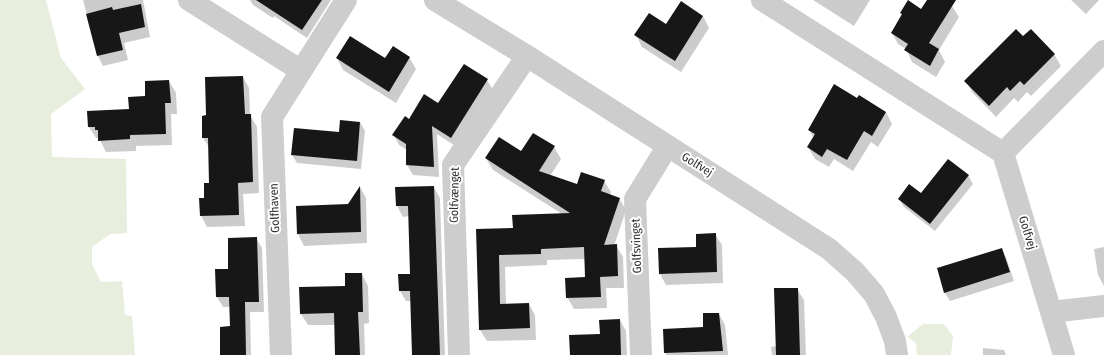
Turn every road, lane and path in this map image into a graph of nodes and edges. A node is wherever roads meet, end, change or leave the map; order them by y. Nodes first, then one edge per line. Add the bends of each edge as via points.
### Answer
1 (189, 0) edge
2 (346, 0) edge
3 (435, 0) edge
4 (762, 0) edge
5 (459, 6) edge
6 (1104, 51) edge
7 (527, 56) junction
8 (300, 70) junction
9 (667, 147) junction
10 (1003, 153) junction
11 (1104, 306) edge
12 (1051, 312) junction
13 (281, 355) edge
14 (459, 355) edge
15 (641, 355) edge
16 (897, 355) edge
17 (1064, 355) edge

1 - 8 street
2 - 8 street, Golfhaven
3 - 5 street, Golfvej
4 - 10 street
5 - 7 street, Golfvej
6 - 10 street
7 - 9 street, Golfvej
7 - 14 street, Golfvænget via 453,165
8 - 13 street, Golfhaven via 272,117
9 - 15 street, Golfsvinget via 635,199
9 - 16 street, Golfvej via 829,249 855,272 874,294 886,316
10 - 12 street, Golfvej
11 - 12 street
12 - 17 street, Golfvej

